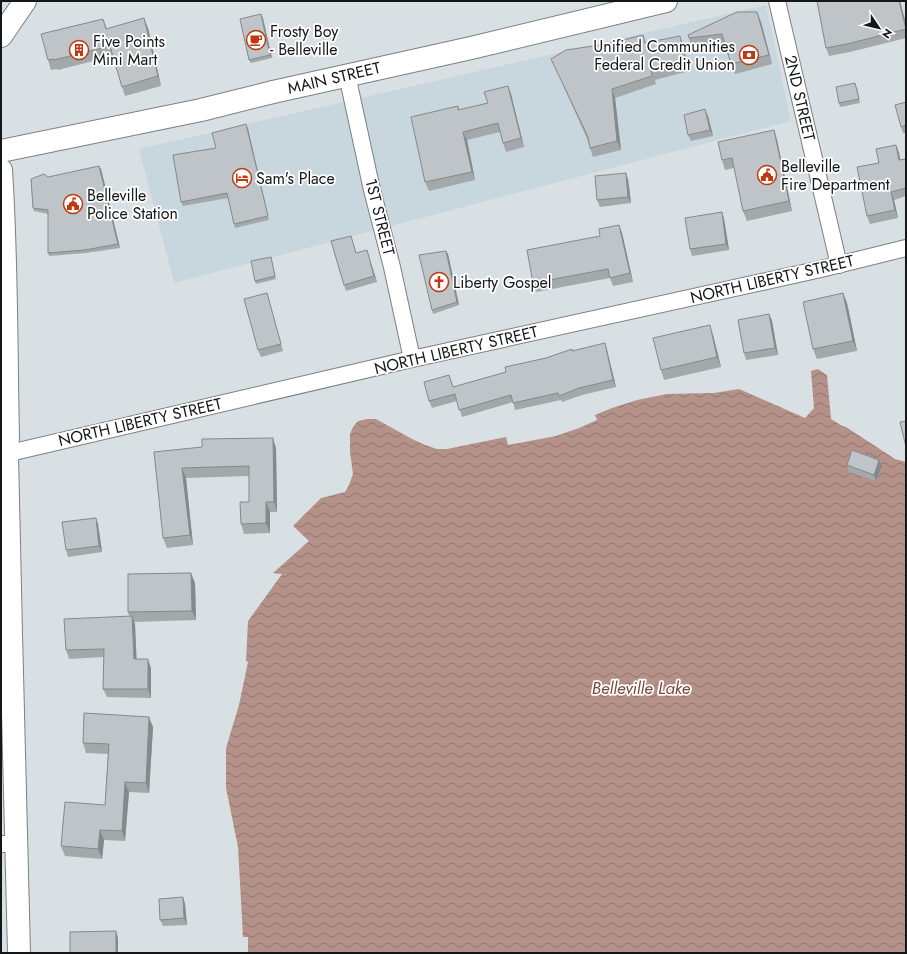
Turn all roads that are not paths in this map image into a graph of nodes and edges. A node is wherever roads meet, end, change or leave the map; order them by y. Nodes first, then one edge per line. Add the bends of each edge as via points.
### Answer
1 (25, 1) edge
2 (666, 1) edge
3 (777, 1) edge
4 (1, 36) edge
5 (347, 75) junction
6 (1, 151) edge
7 (1, 170) edge
8 (906, 248) edge
9 (839, 264) junction
10 (3, 301) edge
11 (412, 359) junction
12 (4, 454) edge
13 (8, 844) edge
14 (19, 953) edge

1 - 4 main road
2 - 5 main road, MAIN STREET
3 - 9 street, 2ND STREET
5 - 6 main road, MAIN STREET via 174,116
5 - 11 street, 1ST STREET
7 - 10 main road
8 - 9 street, NORTH LIBERTY STREET
9 - 11 street, NORTH LIBERTY STREET
10 - 12 main road via 8,437
11 - 12 street, NORTH LIBERTY STREET
12 - 13 main road
13 - 14 main road

